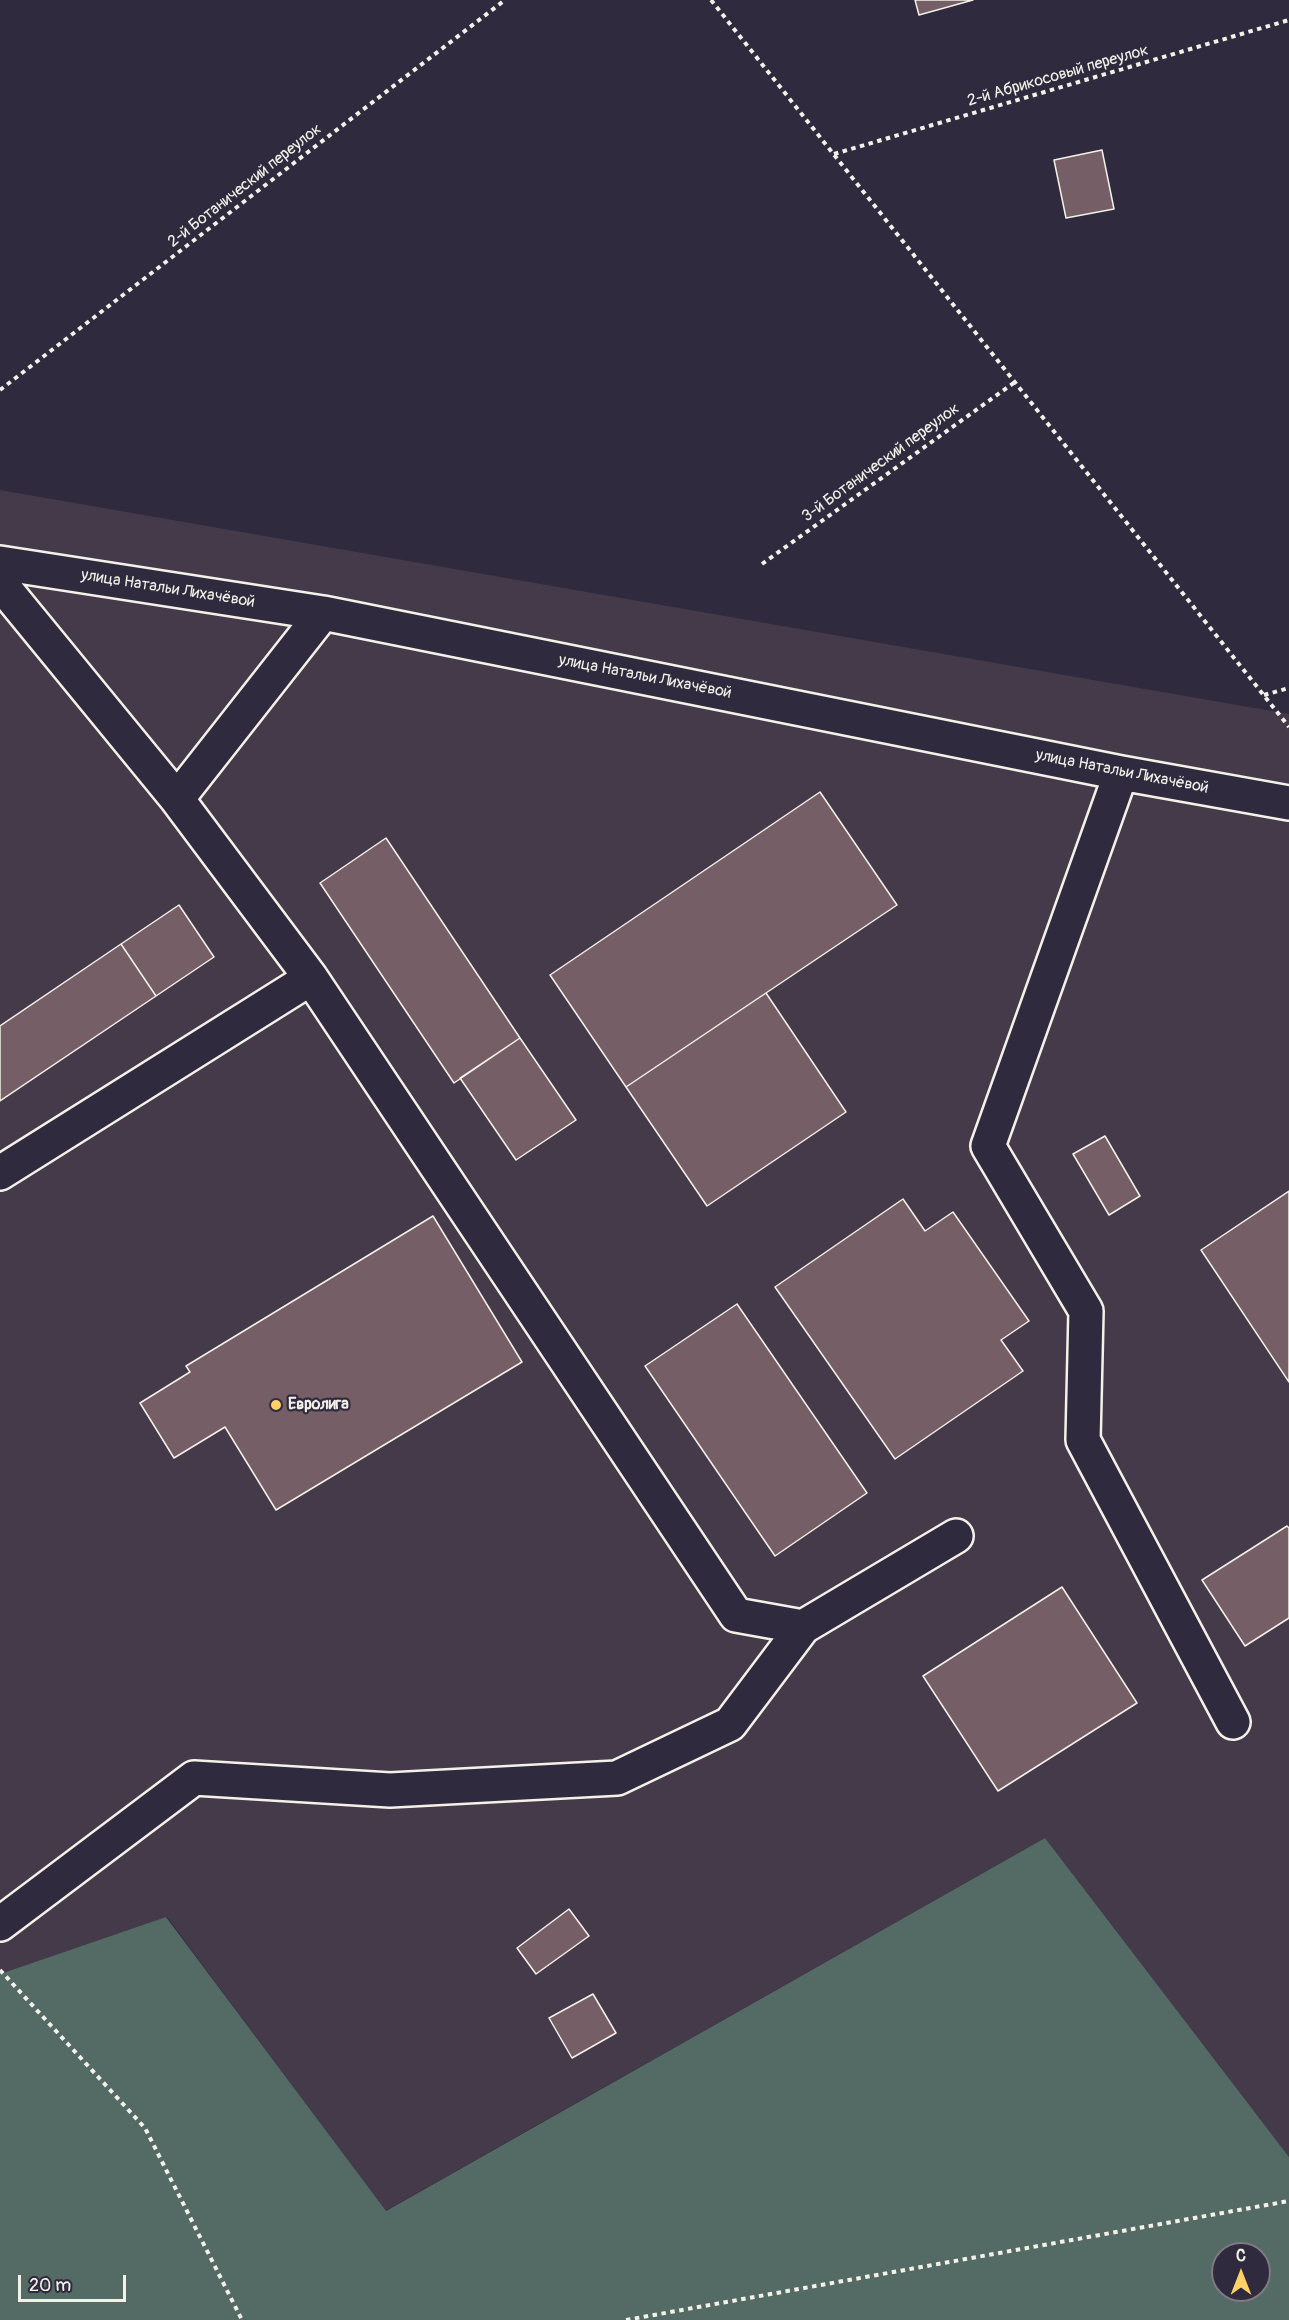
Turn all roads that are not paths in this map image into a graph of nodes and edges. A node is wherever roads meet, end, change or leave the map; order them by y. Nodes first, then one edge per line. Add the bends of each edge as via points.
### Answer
1 (0, 562) edge
2 (0, 583) edge
3 (323, 613) junction
4 (1121, 773) junction
5 (177, 799) junction
6 (1289, 803) edge
7 (311, 978) junction
8 (0, 1173) edge
9 (956, 1536) dead end
10 (803, 1627) junction
11 (1233, 1722) dead end
12 (0, 1924) edge

1 - 3 lane, улица Натальи Лихачёвой
2 - 5 lane
3 - 4 lane, улица Натальи Лихачёвой
3 - 5 lane
4 - 6 lane, улица Натальи Лихачёвой
4 - 11 lane via 988,1146 1086,1311 1083,1440
5 - 7 lane
7 - 8 lane
7 - 10 lane via 736,1615
9 - 10 lane
10 - 12 lane via 730,1724 617,1778 390,1790 194,1778

